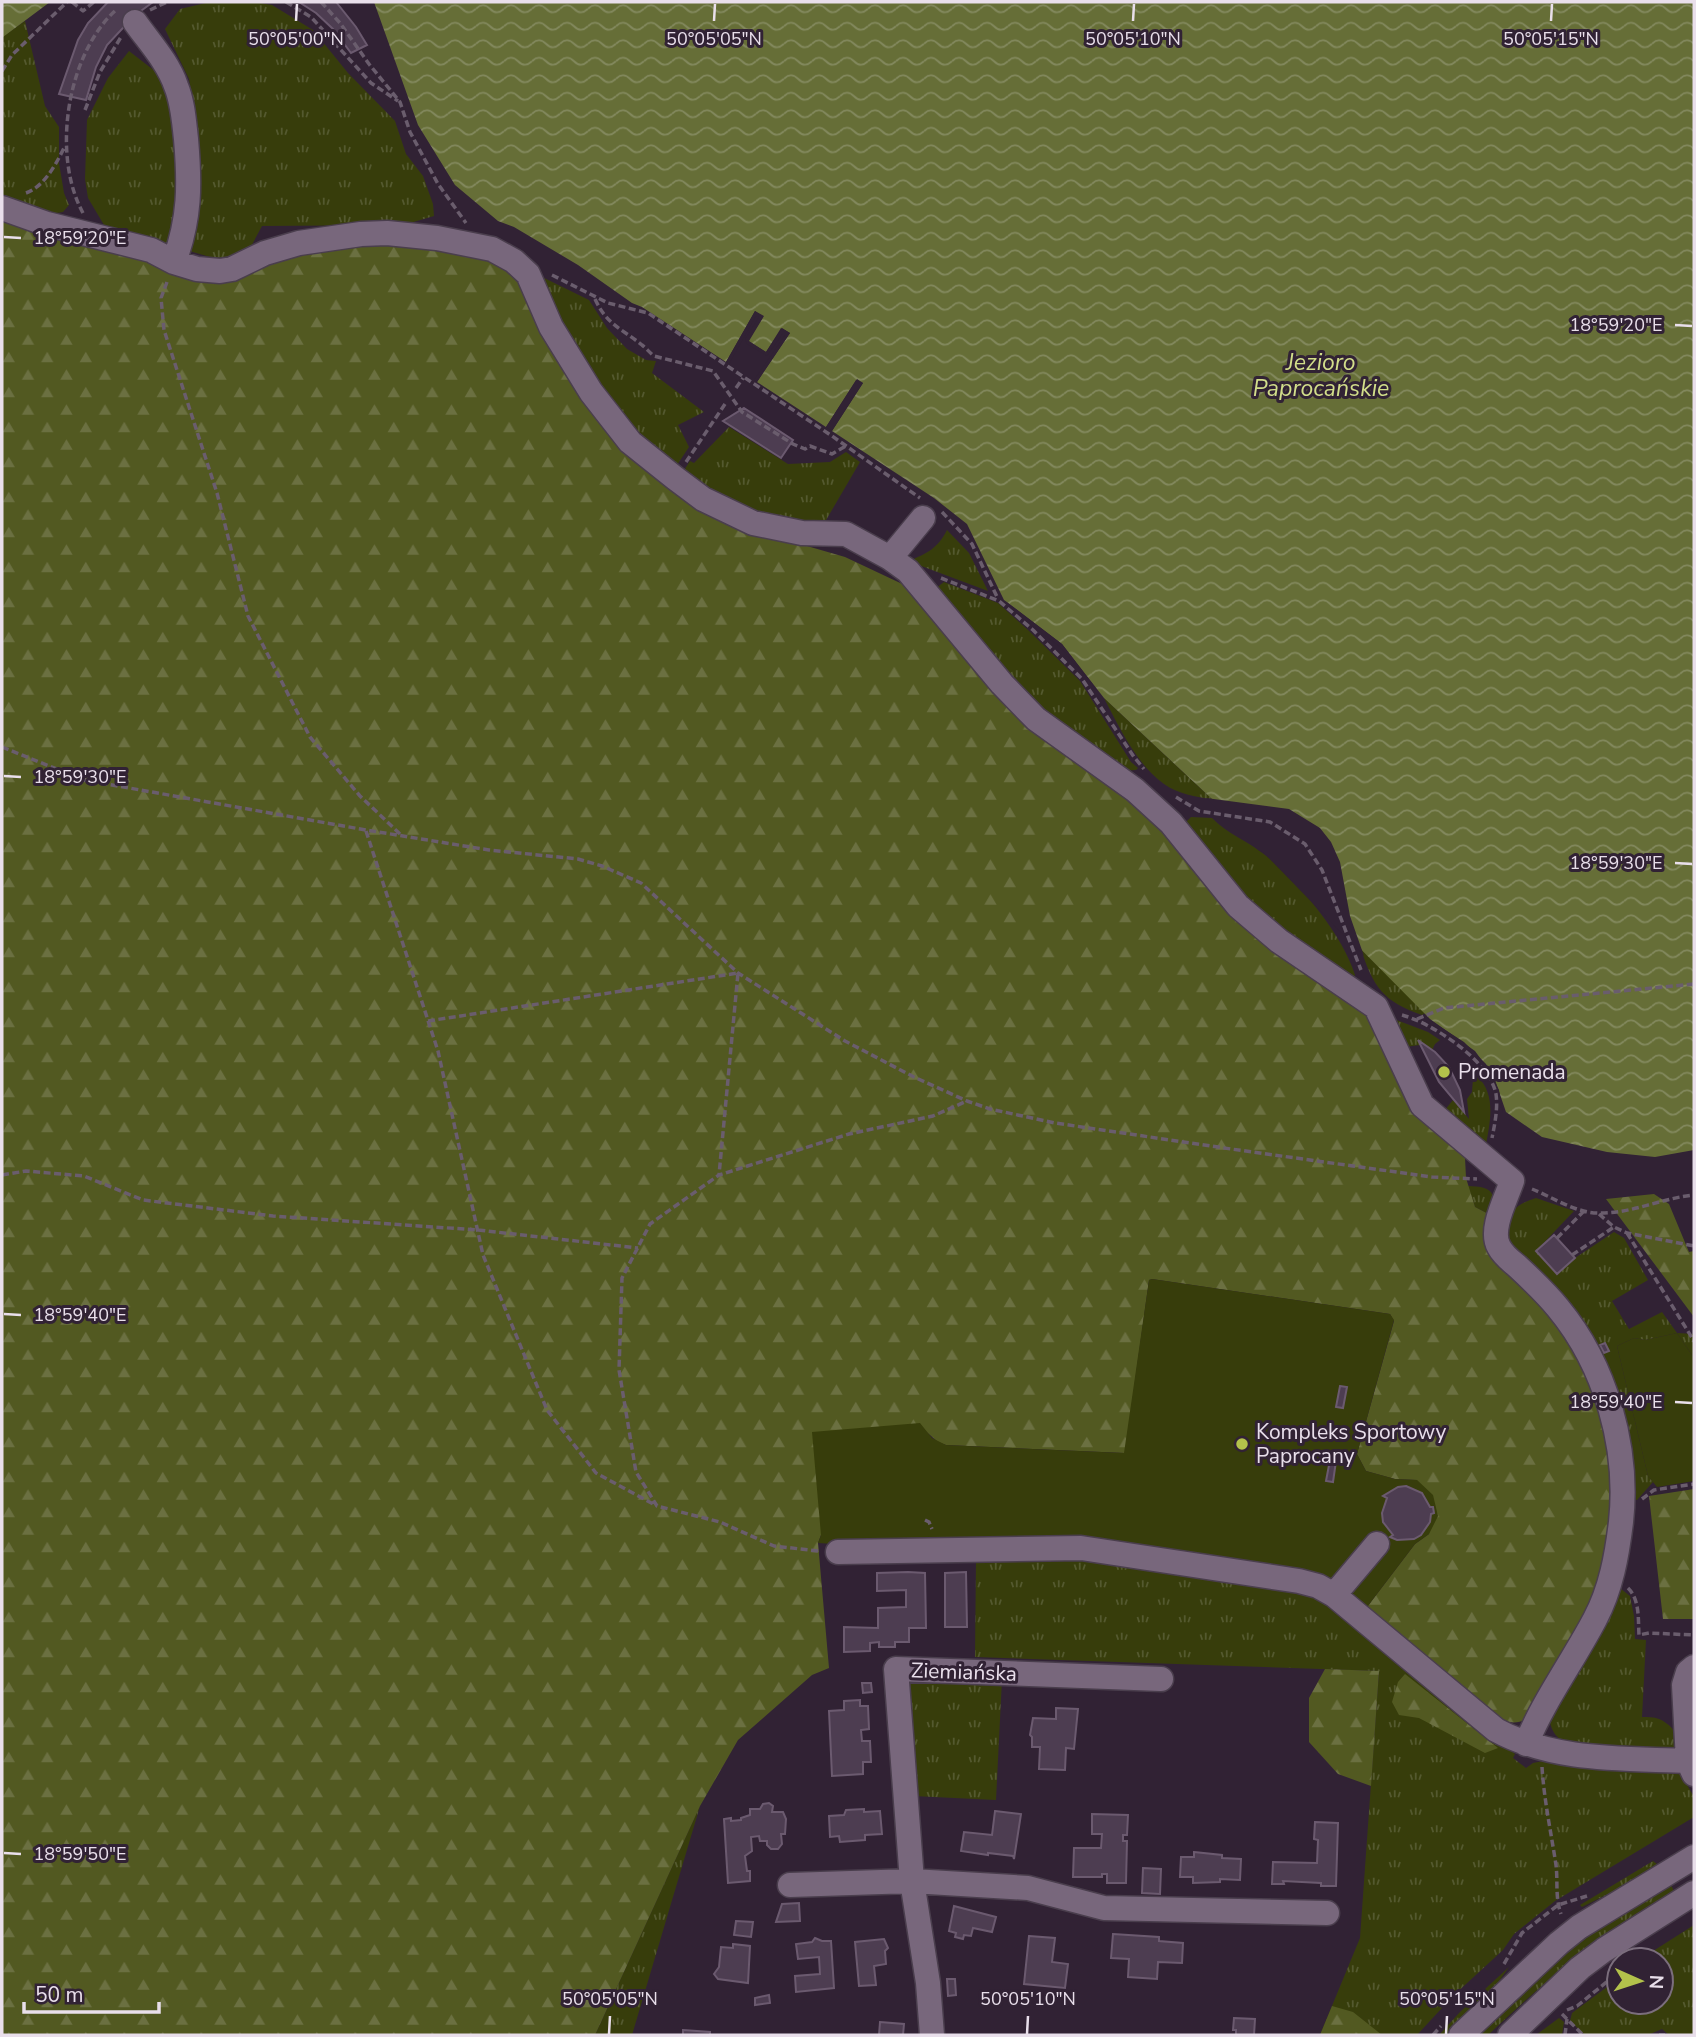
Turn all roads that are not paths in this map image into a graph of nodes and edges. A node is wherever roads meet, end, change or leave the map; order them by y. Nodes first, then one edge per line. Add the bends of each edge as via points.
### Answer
1 (128, 14) road end
2 (12, 202) edge
3 (174, 262) junction
4 (927, 512) road end
5 (899, 564) junction
6 (1377, 1544) dead end
7 (838, 1552) road end
8 (1334, 1595) junction
9 (1694, 1667) edge
10 (1161, 1679) dead end
11 (1690, 1708) edge
12 (1533, 1746) junction
13 (1691, 1768) edge
14 (1694, 1857) edge
15 (912, 1881) junction
16 (790, 1885) dead end
17 (1694, 1893) edge
18 (1327, 1913) dead end
19 (932, 2035) edge
20 (1461, 2035) edge
21 (1510, 2035) edge

1 - 3 street via 163,61 184,116 188,212
2 - 3 street via 47,224 151,250
3 - 5 street via 220,271 299,243 374,233 438,238 492,249 528,274 551,327 630,442 675,478 703,499 753,523 802,533 846,534
4 - 5 street
5 - 12 street via 1036,719 1135,790 1171,823 1238,906 1279,941 1376,1007 1422,1105 1512,1181 1497,1229 1498,1247 1558,1308 1593,1361 1619,1446 1622,1495 1613,1573 1605,1597 1535,1723
6 - 8 street
7 - 8 street via 1081,1548 1299,1581
8 - 12 street via 1496,1730
9 - 11 street via 1684,1685
10 - 15 street, Ziemiańska via 896,1670
11 - 13 street
12 - 13 street via 1559,1754
14 - 20 street via 1579,1927
15 - 16 street
15 - 18 street via 1028,1888 1104,1908
15 - 19 street, Ziemiańska
17 - 21 street via 1588,1962

